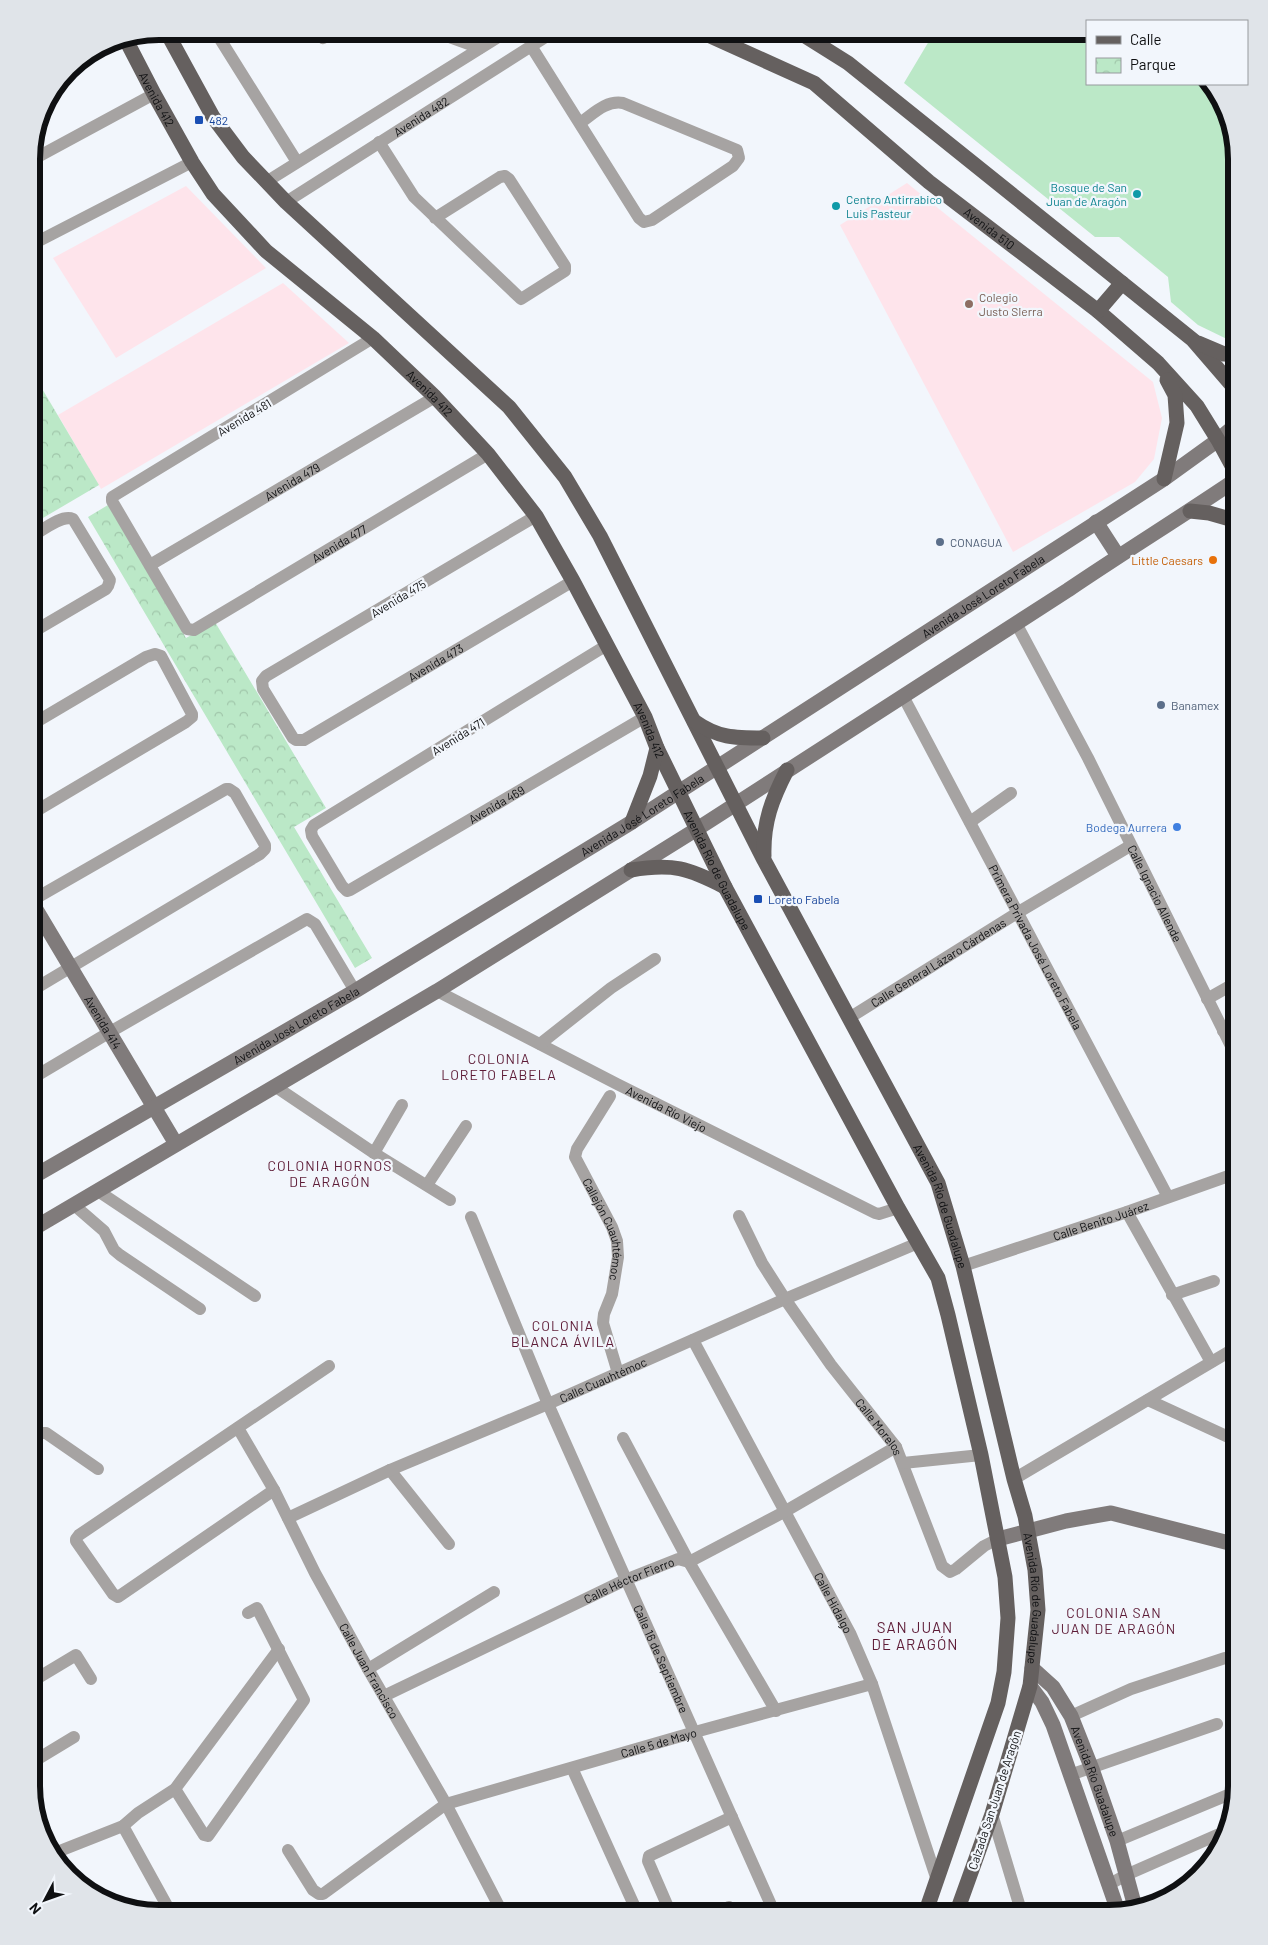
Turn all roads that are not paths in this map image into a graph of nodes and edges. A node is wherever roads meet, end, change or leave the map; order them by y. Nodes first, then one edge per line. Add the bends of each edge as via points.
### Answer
1 (171, 40) edge
2 (220, 40) edge
3 (458, 40) edge
4 (493, 40) edge
5 (541, 40) edge
6 (722, 40) edge
7 (812, 40) edge
8 (128, 44) edge
9 (531, 46) junction
10 (480, 48) junction
11 (154, 94) junction
12 (580, 124) junction
13 (379, 142) junction
14 (40, 156) edge
15 (192, 162) junction
16 (297, 162) junction
17 (266, 182) junction
18 (286, 202) junction
19 (435, 218) junction
20 (40, 241) edge
21 (1122, 283) junction
22 (1098, 311) junction
23 (373, 338) junction
24 (1193, 340) junction
25 (1228, 354) edge
26 (1158, 364) junction
27 (1228, 381) edge
28 (435, 398) junction
29 (1228, 432) edge
30 (1218, 440) junction
31 (488, 454) junction
32 (1228, 458) edge
33 (1164, 478) junction
34 (1228, 485) edge
35 (1190, 511) junction
36 (536, 516) junction
37 (1228, 519) edge
38 (1096, 522) junction
39 (40, 532) edge
40 (1118, 556) junction
41 (150, 565) junction
42 (573, 581) junction
43 (1016, 623) junction
44 (40, 628) edge
45 (607, 645) junction
46 (903, 696) junction
47 (646, 717) junction
48 (40, 720) edge
49 (693, 720) junction
50 (763, 738) junction
51 (296, 740) joint
52 (658, 748) junction
53 (717, 767) junction
54 (787, 770) junction
55 (679, 791) junction
56 (1011, 793) dead end
57 (736, 804) junction
58 (40, 809) edge
59 (632, 822) junction
60 (970, 822) junction
61 (697, 829) junction
62 (1130, 846) junction
63 (764, 860) junction
64 (631, 870) junction
65 (725, 887) junction
66 (347, 891) joint
67 (40, 896) edge
68 (1017, 913) junction
69 (40, 916) edge
70 (655, 959) dead end
71 (70, 967) junction
72 (40, 985) edge
73 (1228, 987) edge
74 (356, 991) junction
75 (436, 991) junction
76 (1207, 999) junction
77 (849, 1018) junction
78 (1228, 1028) edge
79 (1223, 1031) junction
80 (110, 1032) junction
81 (1228, 1041) edge
82 (540, 1044) junction
83 (40, 1074) edge
84 (276, 1087) junction
85 (610, 1096) dead end
86 (402, 1105) dead end
87 (153, 1107) junction
88 (466, 1126) dead end
89 (176, 1144) junction
90 (374, 1152) junction
91 (40, 1173) edge
92 (1228, 1175) edge
93 (427, 1185) junction
94 (98, 1191) junction
95 (1168, 1197) junction
96 (450, 1200) dead end
97 (74, 1205) junction
98 (898, 1208) junction
99 (1127, 1212) junction
100 (740, 1216) dead end
101 (471, 1217) dead end
102 (40, 1225) edge
103 (918, 1243) junction
104 (963, 1266) junction
105 (1214, 1281) dead end
106 (1172, 1295) junction
107 (255, 1296) dead end
108 (785, 1299) junction
109 (200, 1308) dead end
110 (693, 1340) junction
111 (1228, 1352) edge
112 (1211, 1362) junction
113 (329, 1366) dead end
114 (618, 1372) junction
115 (1148, 1400) junction
116 (548, 1404) junction
117 (238, 1428) junction
118 (40, 1433) edge
119 (1228, 1437) edge
120 (623, 1438) dead end
121 (896, 1447) junction
122 (980, 1455) junction
123 (903, 1463) junction
124 (98, 1470) dead end
125 (390, 1470) junction
126 (1014, 1479) junction
127 (274, 1490) junction
128 (784, 1512) junction
129 (288, 1518) junction
130 (1028, 1531) junction
131 (998, 1539) junction
132 (1228, 1542) edge
133 (449, 1544) dead end
134 (689, 1562) junction
135 (625, 1580) junction
136 (494, 1592) dead end
137 (248, 1613) dead end
138 (279, 1649) junction
139 (1226, 1658) dead end
140 (1032, 1668) junction
141 (368, 1669) junction
142 (40, 1677) edge
143 (91, 1680) dead end
144 (872, 1684) junction
145 (1030, 1686) junction
146 (384, 1696) junction
147 (776, 1710) junction
148 (1071, 1716) junction
149 (1217, 1724) dead end
150 (695, 1732) junction
151 (74, 1737) dead end
152 (40, 1758) edge
153 (572, 1768) junction
154 (1092, 1769) junction
155 (1070, 1775) junction
156 (175, 1789) junction
157 (1227, 1795) edge
158 (446, 1804) junction
159 (992, 1814) junction
160 (732, 1817) junction
161 (123, 1826) junction
162 (1218, 1835) edge
163 (1116, 1841) junction
164 (288, 1850) dead end
165 (59, 1851) edge
166 (1126, 1875) junction
167 (937, 1880) junction
168 (1110, 1884) junction
169 (1134, 1902) edge
170 (166, 1905) edge
171 (498, 1905) edge
172 (634, 1905) edge
173 (667, 1905) edge
174 (771, 1905) edge
175 (928, 1905) edge
176 (959, 1905) edge
177 (1019, 1905) edge
178 (1116, 1905) edge

1 - 17 main road via 213,117
2 - 16 street
3 - 10 street
4 - 10 street
5 - 9 street, Avenida 482
6 - 22 main road, Avenida 510 via 814,83 929,182
7 - 21 main road via 848,62
8 - 11 main road, Avenida 412
9 - 12 street
9 - 13 street, Avenida 482
10 - 16 street
11 - 14 street
11 - 15 main road, Avenida 412
12 - 12 street via 614,101 737,150 739,158 733,166 652,220 644,222
13 - 18 street, Avenida 482
13 - 19 street via 414,197
15 - 20 street
15 - 23 main road, Avenida 412 via 213,194 266,251
16 - 17 street
17 - 18 main road
18 - 49 main road via 509,407 559,469 600,536
19 - 19 street via 522,299 565,271 565,266 505,176
21 - 22 main road
21 - 24 main road
22 - 26 main road, Avenida 510
23 - 28 main road, Avenida 412
23 - 41 street, Avenida 481 via 112,498
24 - 25 main road
24 - 27 main road
26 - 30 main road, Avenida 510 via 1197,406
26 - 33 main road via 1175,395 1177,423
28 - 31 main road, Avenida 412
28 - 41 street, Avenida 479
29 - 30 main road, Avenida José Loreto Fabela
30 - 32 main road, Avenida 510
30 - 33 main road, Avenida José Loreto Fabela
31 - 36 main road, Avenida 412
31 - 41 street, Avenida 477 via 194,630 189,630
33 - 38 main road, Avenida José Loreto Fabela
34 - 35 main road
35 - 37 main road
35 - 40 main road
36 - 42 main road, Avenida 412
36 - 51 street, Avenida 475 via 266,676 262,681 263,689
38 - 40 main road
38 - 50 main road, Avenida José Loreto Fabela
39 - 44 street via 68,517 76,522 110,583 106,589
40 - 43 main road
42 - 45 main road, Avenida 412
42 - 51 street, Avenida 473 via 304,740
43 - 46 main road
43 - 62 street, Calle Ignacio Allende via 1084,750
45 - 47 main road, Avenida 412
45 - 66 street, Avenida 471 via 314,825 312,836
46 - 54 main road
46 - 60 street, Primera Privada José Loreto Fabela
47 - 52 main road, Avenida 412
47 - 66 street, Avenida 469
48 - 58 street via 155,654 161,656 192,717
49 - 50 main road via 722,736
49 - 53 main road
50 - 53 main road, Avenida José Loreto Fabela
52 - 55 main road, Avenida 412
52 - 59 main road
53 - 55 main road, Avenida José Loreto Fabela
53 - 57 main road, Avenida Río de Guadalupe
54 - 57 main road
54 - 63 main road via 774,796 763,835
55 - 59 main road, Avenida José Loreto Fabela
55 - 61 main road, Avenida Río de Guadalupe
56 - 60 street
57 - 61 main road
57 - 63 main road, Avenida Río de Guadalupe
59 - 74 main road, Avenida José Loreto Fabela
60 - 68 street, Primera Privada José Loreto Fabela
61 - 64 main road
61 - 65 main road, Avenida Río de Guadalupe
62 - 68 street, Calle General Lázaro Cárdenas
62 - 76 street, Calle Ignacio Allende
63 - 77 main road, Avenida Río de Guadalupe
64 - 65 main road via 677,867
64 - 75 main road
65 - 98 main road, Avenida Río de Guadalupe
67 - 71 street via 229,789 235,793 264,841 265,849 260,854
68 - 77 street, Calle General Lázaro Cárdenas
68 - 95 street, Primera Privada José Loreto Fabela
69 - 71 main road, Avenida 414
70 - 82 street via 611,988
71 - 72 street
71 - 80 main road, Avenida 414
73 - 76 street
74 - 80 street via 310,919
74 - 87 main road, Avenida José Loreto Fabela
75 - 82 street, Avenida Río Viejo
75 - 84 main road
76 - 79 street, Calle Ignacio Allende
77 - 104 main road, Avenida Río de Guadalupe via 938,1183
78 - 79 street
79 - 81 street, Calle Ignacio Allende
80 - 83 street
80 - 87 main road, Avenida 414
82 - 98 street, Avenida Río Viejo via 875,1213
84 - 89 main road
84 - 90 street
85 - 114 street, Callejón Cuauhtémoc via 575,1157 612,1227 616,1241 618,1257 603,1322
86 - 90 street
87 - 89 main road, Avenida 414
87 - 91 main road, Avenida José Loreto Fabela
88 - 93 street
89 - 94 main road
90 - 93 street
92 - 95 street, Calle Benito Juárez
93 - 96 street
94 - 97 main road
94 - 107 street
95 - 99 street, Calle Benito Juárez
97 - 102 main road
97 - 109 street via 104,1231 120,1255
98 - 103 main road, Avenida Río de Guadalupe
99 - 104 street, Calle Benito Juárez
99 - 106 street
100 - 108 street, Calle Morelos via 762,1263
101 - 116 street, Calle 16 de Septiembre
103 - 108 street, Calle Cuauhtémoc
103 - 122 main road, Avenida Río de Guadalupe via 938,1278
104 - 126 main road, Avenida Río de Guadalupe
105 - 106 street
106 - 112 street
108 - 110 street, Calle Cuauhtémoc
108 - 121 street, Calle Morelos
110 - 114 street, Calle Cuauhtémoc
110 - 128 street, Calle Hidalgo
111 - 112 street
112 - 115 street
113 - 117 street
114 - 116 street, Calle Cuauhtémoc
115 - 119 street
115 - 126 street
116 - 125 street, Calle Cuauhtémoc
116 - 135 street, Calle 16 de Septiembre
117 - 127 street, Calle Juan Francisco
117 - 127 street via 76,1538 114,1596 118,1597
118 - 124 street via 48,1434
120 - 134 street
121 - 123 street, Calle Morelos
121 - 128 street, Calle Héctor Fierro
122 - 123 street
122 - 131 main road, Avenida Río de Guadalupe
123 - 131 street, Calle Morelos via 945,1570 956,1570 984,1546
125 - 129 street, Calle Cuauhtémoc
125 - 133 street
126 - 130 main road, Avenida Río de Guadalupe
127 - 129 street, Calle Juan Francisco
128 - 134 street, Calle Héctor Fierro
128 - 144 street, Calle Hidalgo via 850,1633
129 - 141 street, Calle Juan Francisco
130 - 131 main road
130 - 132 main road via 1111,1513
130 - 140 main road, Avenida Río de Guadalupe via 1038,1610
131 - 167 main road, Avenida Río de Guadalupe via 1008,1618 1004,1672 998,1702
134 - 135 street, Calle Héctor Fierro via 678,1559
134 - 147 street
135 - 146 street, Calle Héctor Fierro
135 - 150 street, Calle 16 de Septiembre
136 - 141 street
137 - 138 street via 257,1608
138 - 156 street
138 - 156 street via 304,1699 207,1836
139 - 148 street via 1131,1689
140 - 145 main road, Avenida Río de Guadalupe
140 - 148 main road, Avenida Río Guadalupe via 1052,1687
141 - 146 street, Calle Juan Francisco
142 - 143 street via 76,1655
144 - 147 street, Calle 5 de Mayo
144 - 167 street, Calle Hidalgo
145 - 155 main road, Avenida Río Guadalupe via 1053,1725
145 - 159 main road, Calzada San Juan de Aragón
146 - 158 street, Calle Juan Francisco
147 - 150 street, Calle 5 de Mayo
148 - 154 main road, Avenida Río Guadalupe
149 - 154 street
150 - 153 street, Calle 5 de Mayo
150 - 160 street, Calle 16 de Septiembre
151 - 152 street
153 - 158 street, Calle 5 de Mayo
153 - 172 street
154 - 155 street
154 - 163 main road, Avenida Río Guadalupe
155 - 168 main road, Avenida Río Guadalupe
156 - 161 street via 138,1812
157 - 163 street
158 - 164 street via 323,1894 313,1890
158 - 171 street, Calle Juan Francisco
159 - 176 main road, Calzada San Juan de Aragón
159 - 177 street
160 - 173 street via 649,1856 648,1861
160 - 174 street, Calle 16 de Septiembre
161 - 165 street
161 - 170 street
162 - 166 street
163 - 166 main road, Avenida Río Guadalupe
166 - 168 street
166 - 169 main road, Avenida Río Guadalupe
167 - 175 main road
168 - 178 main road, Avenida Río Guadalupe

